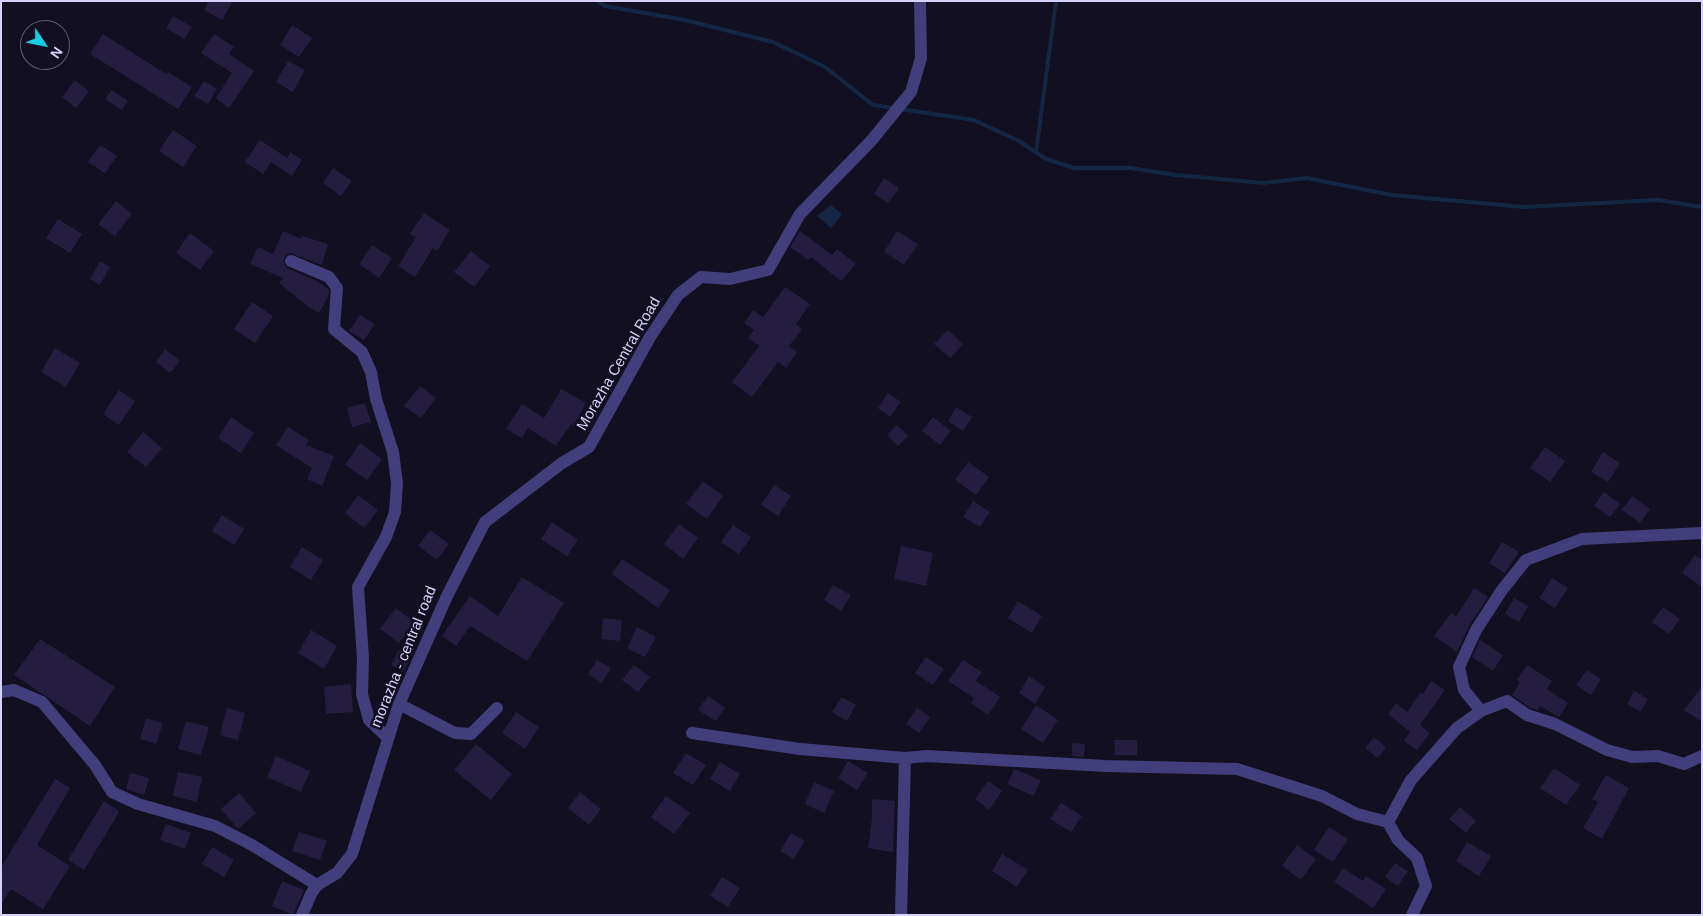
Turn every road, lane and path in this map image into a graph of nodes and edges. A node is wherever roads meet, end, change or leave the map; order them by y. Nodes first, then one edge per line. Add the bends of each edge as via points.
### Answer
1 (920, 1) edge
2 (292, 261) dead end
3 (562, 463) joint
4 (1702, 533) edge
5 (1, 692) edge
6 (399, 704) junction
7 (497, 708) dead end
8 (1481, 711) junction
9 (692, 732) dead end
10 (388, 738) junction
11 (1702, 756) edge
12 (905, 758) junction
13 (1388, 822) junction
14 (317, 885) junction
15 (302, 915) edge
16 (901, 915) edge
17 (1412, 915) edge

1 - 3 street, Morazha Central Road via 921,58 911,92 871,141 800,214 768,270 730,279 701,277 678,295 650,337 589,447
2 - 10 street via 329,277 337,288 334,329 362,352 371,372 393,452 395,512 386,537 358,587 362,694 369,720
3 - 6 street, morazha - central road via 485,522 447,596
4 - 8 street via 1582,539 1526,560 1476,630 1460,668 1464,690
5 - 14 street via 14,690 42,702 96,765 112,792 138,804 215,826
6 - 7 street via 455,733 471,734
6 - 10 street, morazha - central road
8 - 11 street via 1507,701 1527,715 1555,724 1607,750 1632,757 1658,756 1684,764
8 - 13 street via 1457,728 1411,780
9 - 12 street via 800,748
10 - 14 street, morazha - central road via 352,854 337,873
12 - 13 street via 936,756 1106,766 1237,769 1322,796 1357,814
12 - 16 street
13 - 17 street via 1398,840 1417,858 1426,886
14 - 15 street, morazha - central road

